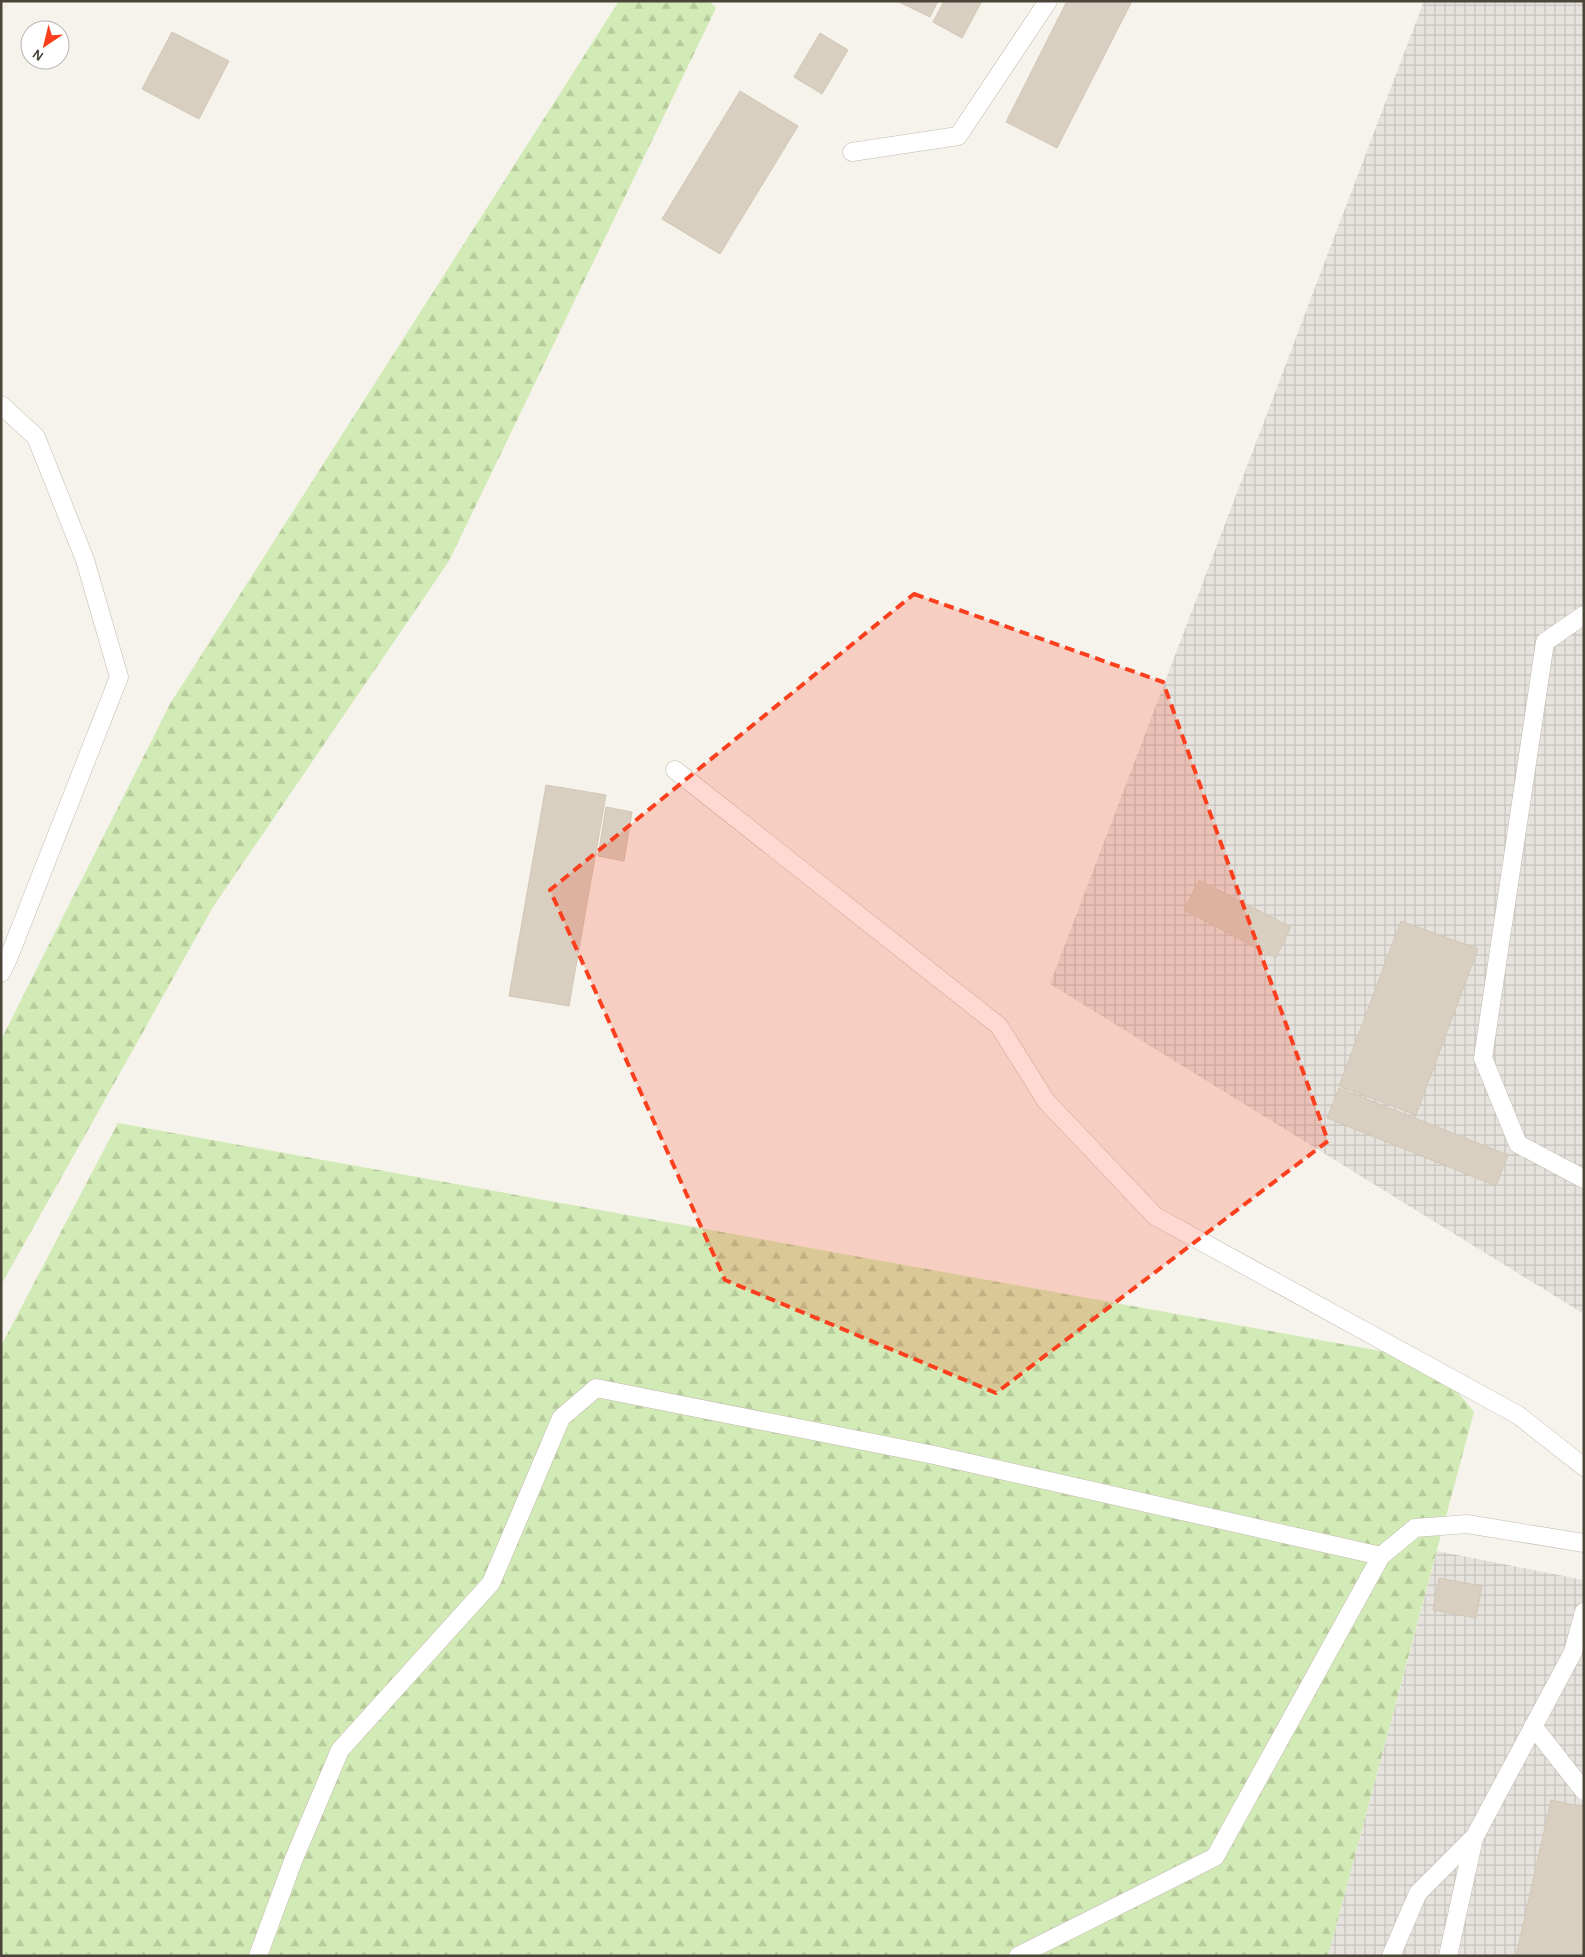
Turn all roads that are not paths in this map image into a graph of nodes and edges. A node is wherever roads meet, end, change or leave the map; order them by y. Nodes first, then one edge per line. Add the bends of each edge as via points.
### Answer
1 (1048, 1) edge
2 (852, 152) dead end
3 (1, 404) edge
4 (1584, 615) edge
5 (675, 770) dead end
6 (1, 973) edge
7 (1584, 1179) edge
8 (1584, 1467) edge
9 (1584, 1543) edge
10 (1381, 1556) junction
11 (1584, 1612) edge
12 (1578, 1652) edge
13 (1533, 1726) junction
14 (1584, 1791) edge
15 (1474, 1838) junction
16 (258, 1956) edge
17 (1018, 1956) edge
18 (1391, 1956) edge
19 (1448, 1956) edge

1 - 2 lane via 958,136
3 - 6 lane via 36,437 85,560 119,677
4 - 7 lane via 1544,642 1483,1058 1518,1144
5 - 8 lane via 999,1026 1046,1101 1155,1216 1518,1415
9 - 10 lane via 1466,1524 1415,1528
10 - 16 lane via 934,1455 596,1388 561,1418 490,1583 340,1750 293,1861
10 - 17 lane via 1215,1857
11 - 12 lane
12 - 13 lane
13 - 14 lane
13 - 15 lane
15 - 18 lane via 1418,1893
15 - 19 lane

